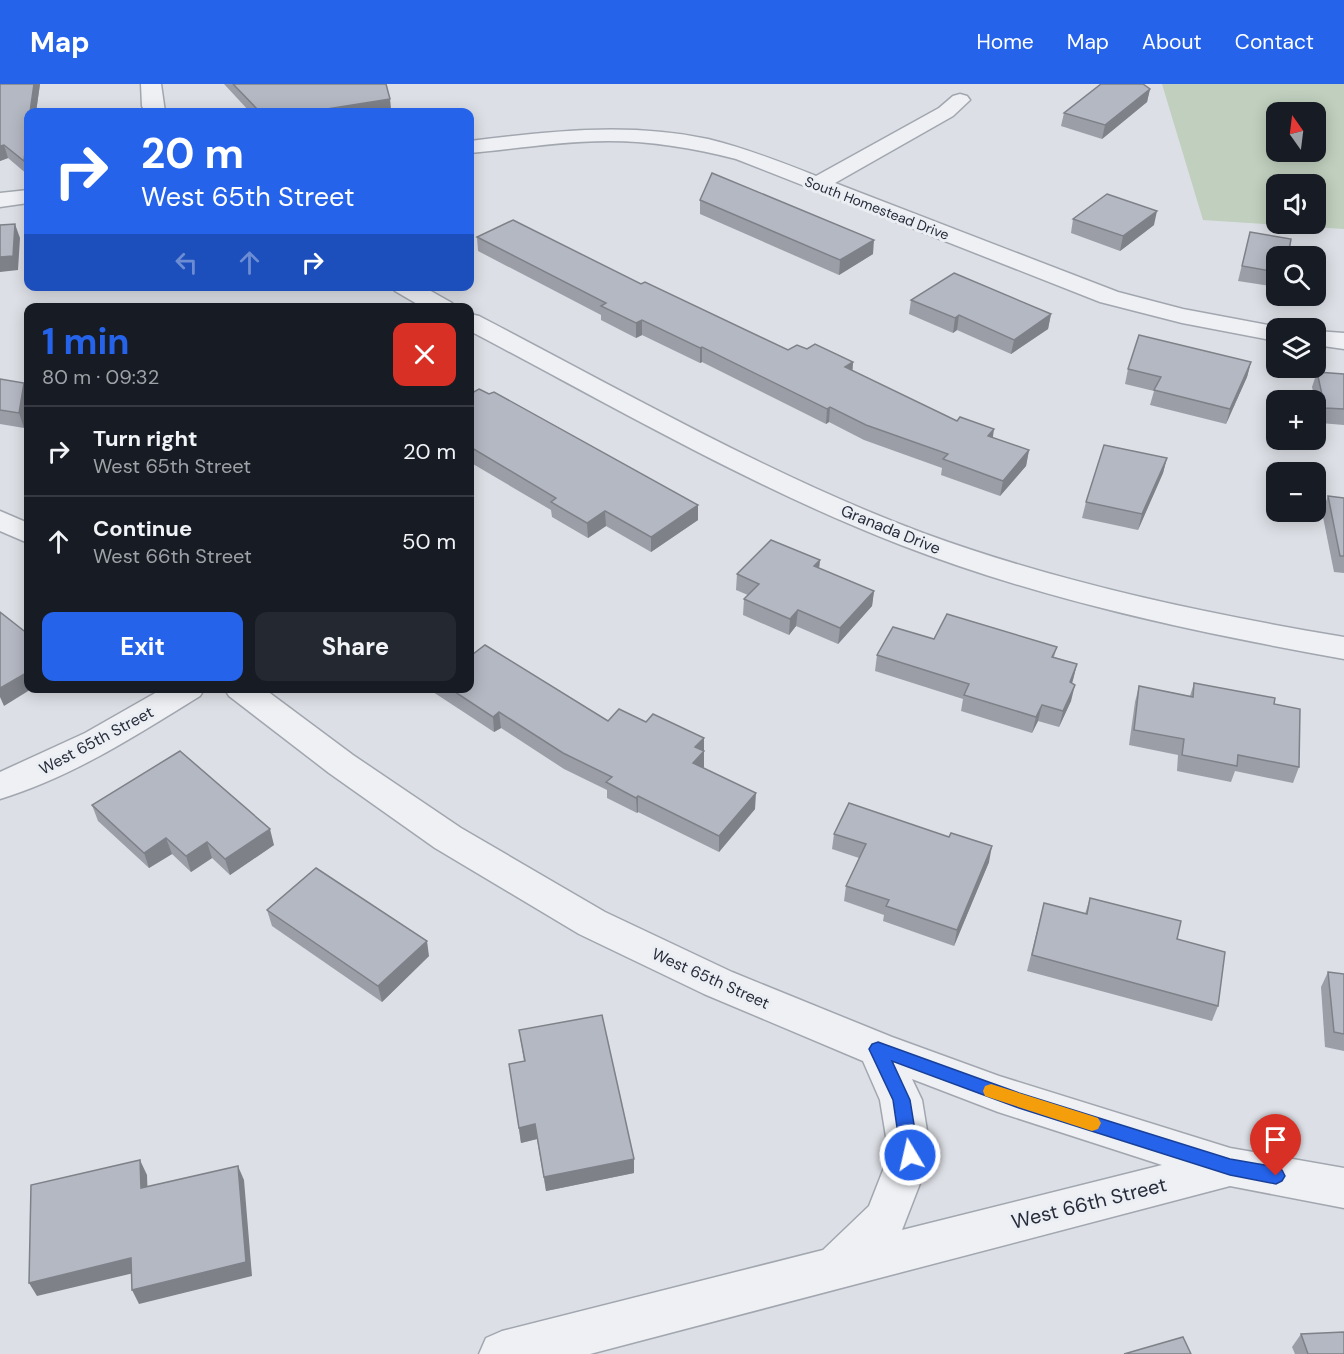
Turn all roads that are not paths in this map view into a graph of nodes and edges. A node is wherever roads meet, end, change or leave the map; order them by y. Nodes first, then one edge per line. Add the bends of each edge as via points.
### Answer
1 (151, 84) edge
2 (960, 100) dead end
3 (153, 108) edge
4 (474, 147) edge
5 (818, 184) junction
6 (24, 197) edge
7 (0, 200) edge
8 (412, 291) edge
9 (434, 303) edge
10 (474, 323) edge
11 (1266, 332) edge
12 (1326, 339) edge
13 (1344, 341) edge
14 (0, 520) edge
15 (24, 532) edge
16 (1344, 648) edge
17 (181, 693) edge
18 (247, 693) edge
19 (0, 786) edge
20 (878, 1049) junction
21 (1230, 1167) junction
22 (1344, 1188) edge
23 (837, 1268) junction
24 (502, 1354) edge

1 - 3 street
2 - 5 street via 946,112
4 - 5 street, South Homestead Drive via 592,134 654,135 716,147
5 - 11 street, South Homestead Drive via 1109,297
6 - 7 street
8 - 9 street
10 - 16 street, Granada Drive via 770,476 939,549 1052,585 1191,620
12 - 13 street
14 - 15 street
17 - 19 street, West 65th Street via 58,763
18 - 20 street, West 65th Street via 448,838 592,923 718,983
20 - 21 street, West 65th Street via 998,1094
20 - 23 street via 902,1100 910,1155 885,1219
21 - 22 street, West 66th Street
21 - 23 street, West 66th Street
23 - 24 street, West 66th Street

